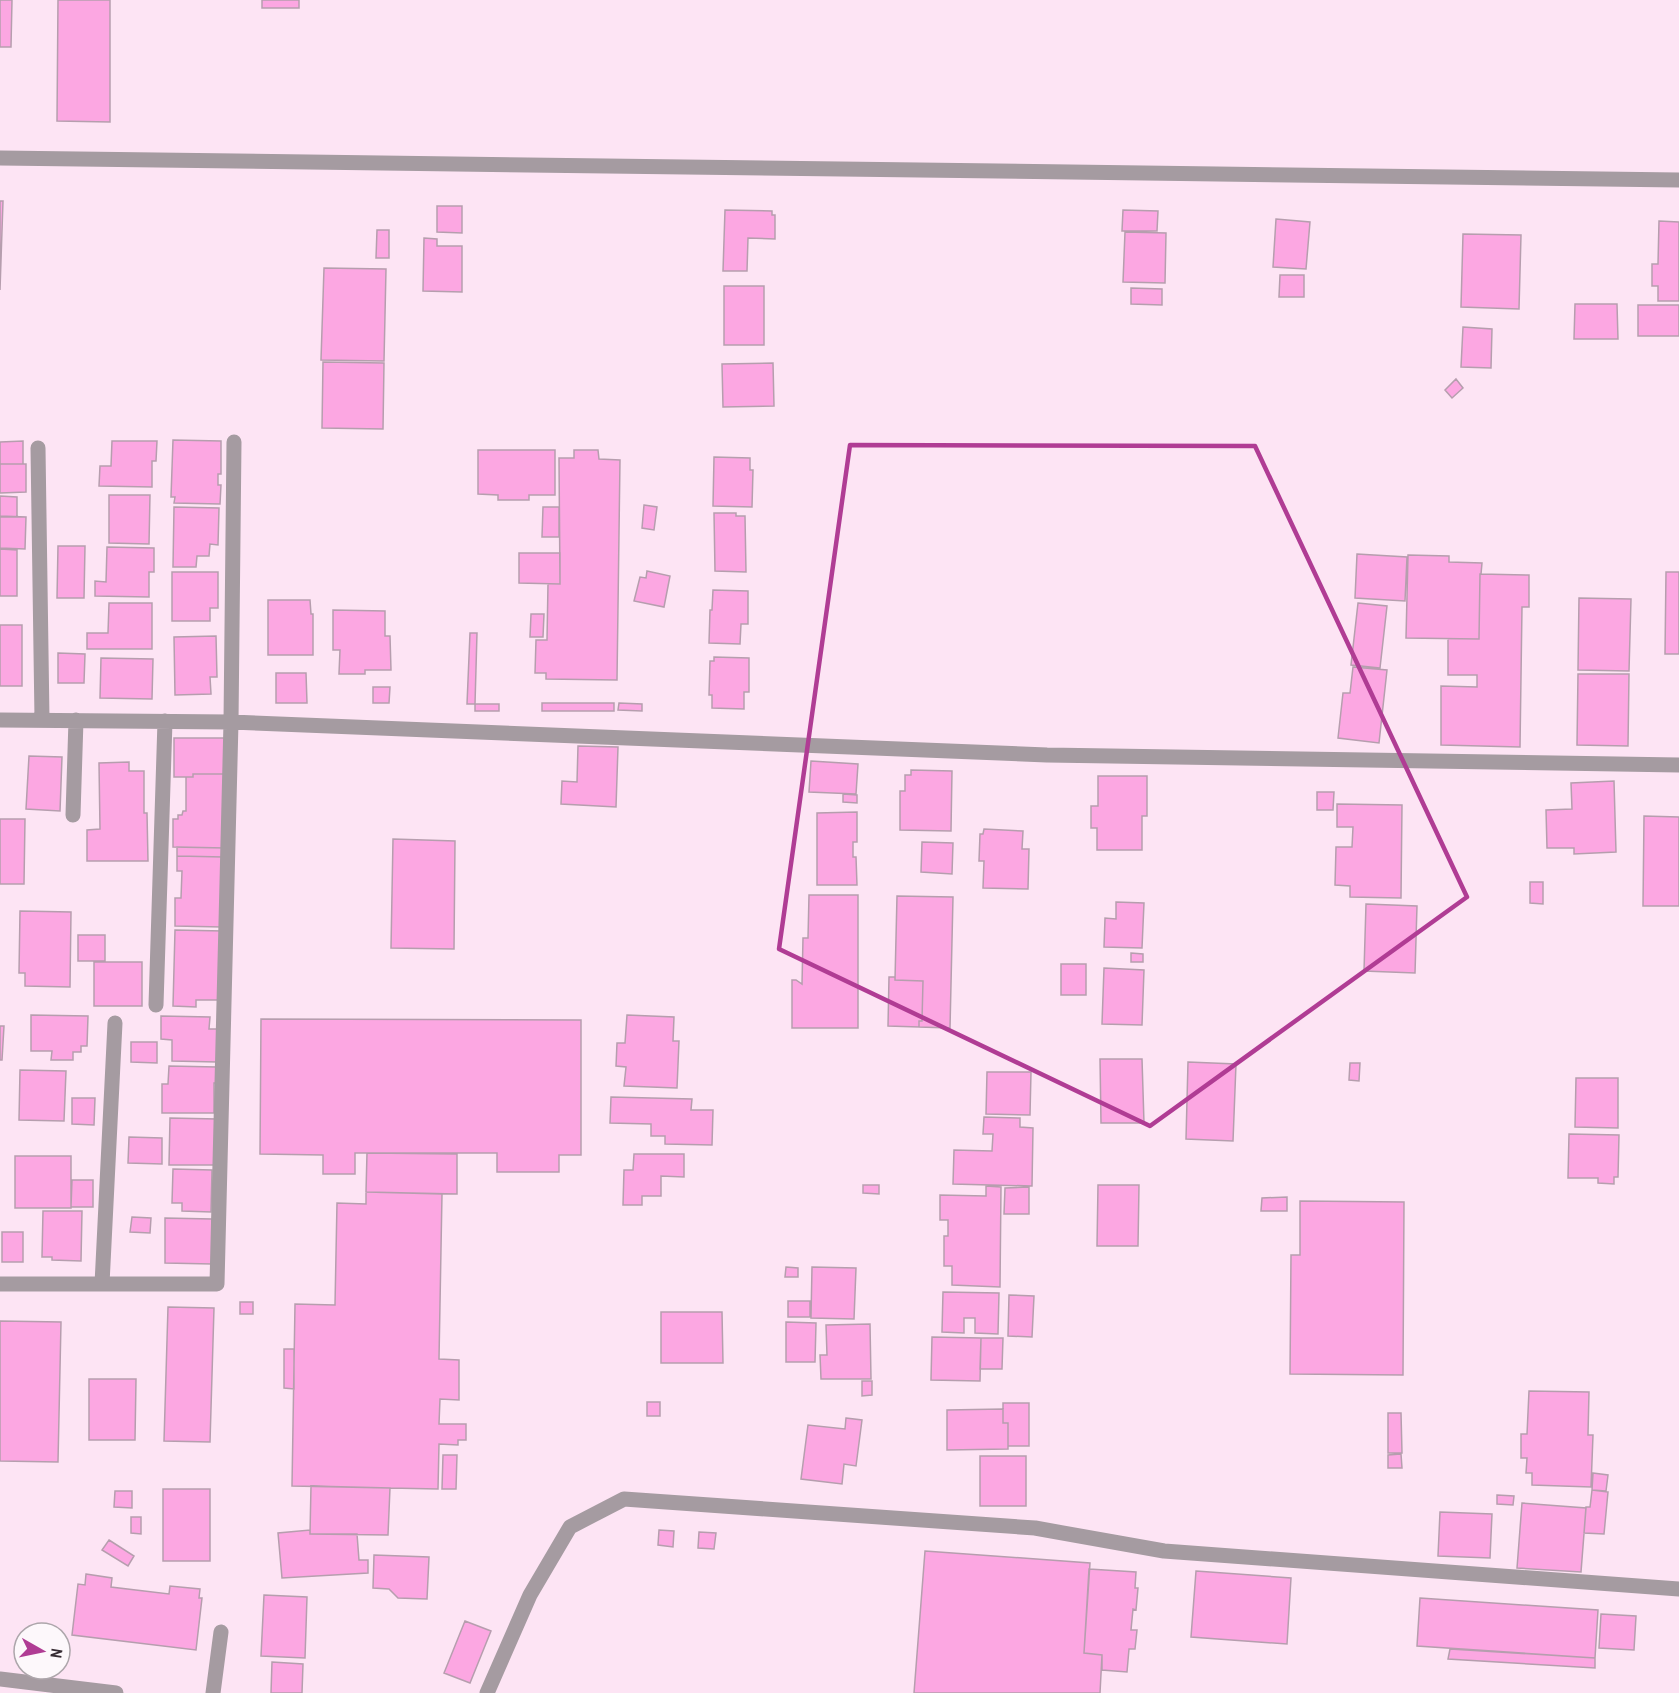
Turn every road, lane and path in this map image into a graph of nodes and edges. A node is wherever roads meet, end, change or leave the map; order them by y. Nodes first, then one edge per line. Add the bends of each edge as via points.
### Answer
1 (0, 158) edge
2 (1679, 180) edge
3 (234, 442) dead end
4 (38, 448) dead end
5 (42, 719) junction
6 (0, 720) edge
7 (76, 720) junction
8 (165, 721) junction
9 (231, 722) junction
10 (1679, 765) edge
11 (73, 815) dead end
12 (156, 1005) dead end
13 (115, 1023) dead end
14 (0, 1284) edge
15 (102, 1284) junction
16 (1679, 1589) edge
17 (221, 1632) dead end
18 (0, 1679) edge
19 (116, 1693) edge
20 (213, 1693) edge
21 (487, 1693) edge

1 - 2 street
3 - 9 street
4 - 5 street
5 - 6 street
5 - 7 street
7 - 8 street
7 - 11 street
8 - 9 street
8 - 12 street
9 - 10 street via 1047,755
9 - 15 street via 217,1284
13 - 15 street
14 - 15 street
16 - 21 street via 1164,1551 1035,1528 624,1499 570,1527 530,1595
17 - 20 street
18 - 19 street

